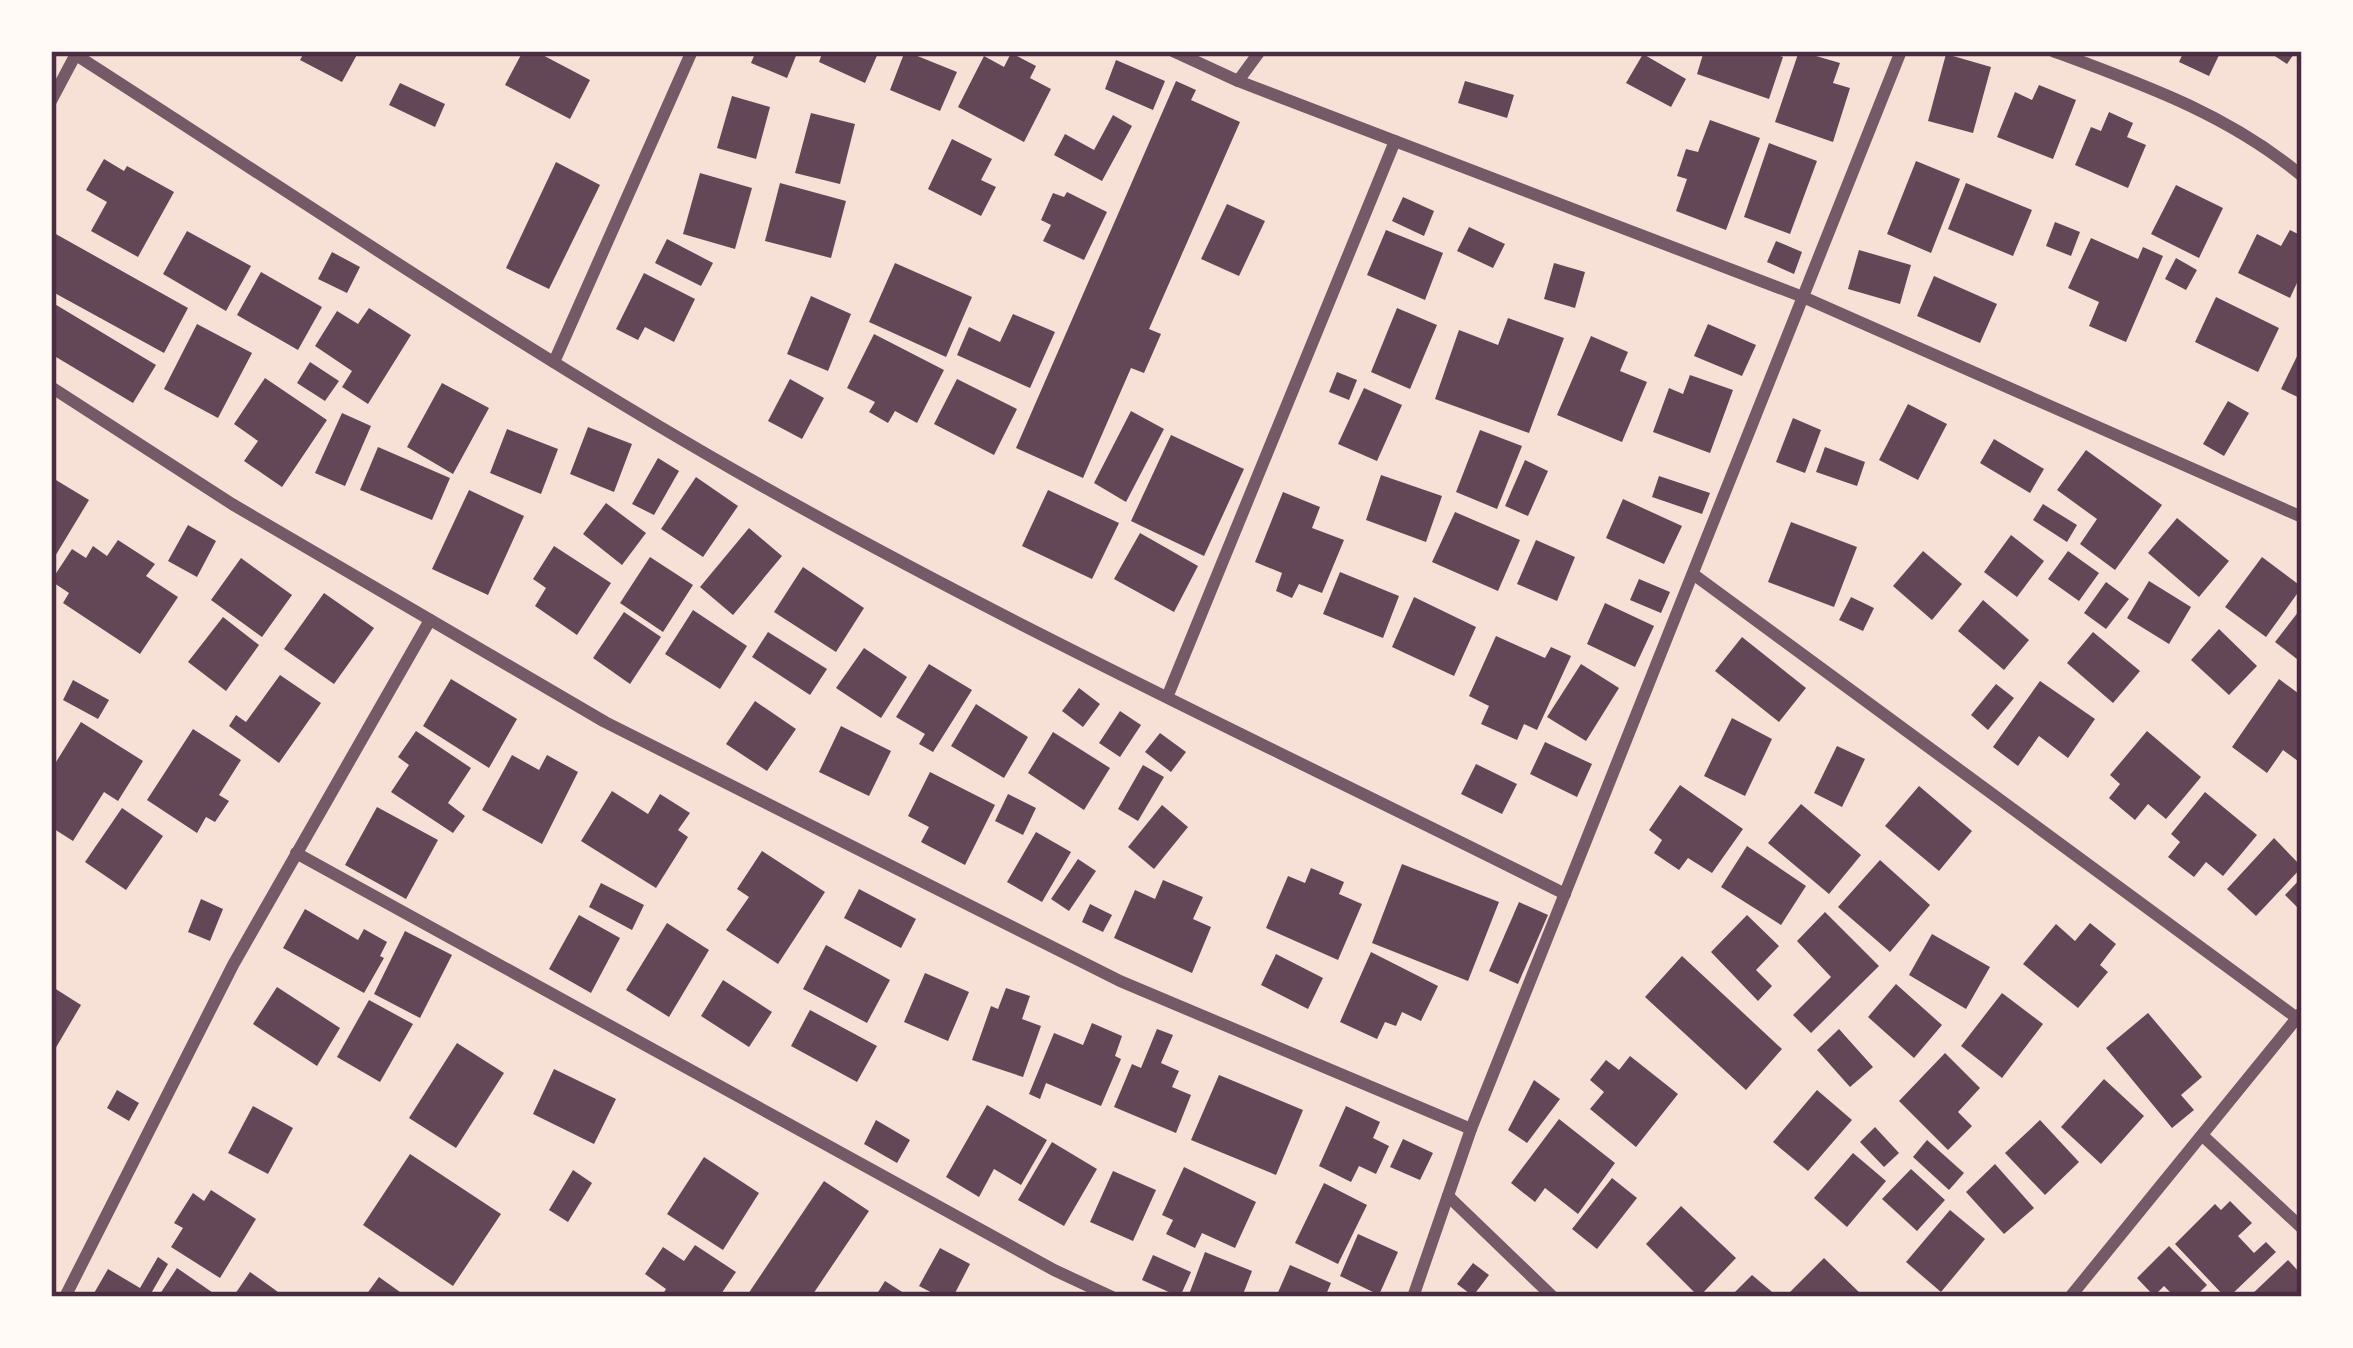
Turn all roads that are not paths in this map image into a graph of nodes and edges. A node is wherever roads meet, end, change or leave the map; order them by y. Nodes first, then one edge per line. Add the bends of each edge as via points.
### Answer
1 (692, 51) edge
2 (1173, 51) edge
3 (1260, 51) edge
4 (1901, 51) edge
5 (2053, 51) edge
6 (76, 53) edge
7 (1238, 81) junction
8 (51, 101) edge
9 (1395, 141) junction
10 (2302, 176) edge
11 (1803, 297) junction
12 (554, 362) junction
13 (51, 387) edge
14 (2302, 517) edge
15 (1693, 574) junction
16 (430, 620) junction
17 (1168, 695) junction
18 (296, 854) junction
19 (1565, 894) junction
20 (2299, 1015) edge
21 (1472, 1129) junction
22 (2204, 1136) junction
23 (1448, 1196) junction
24 (2302, 1228) edge
25 (65, 1297) edge
26 (1112, 1297) edge
27 (1413, 1297) edge
28 (1553, 1297) edge
29 (2070, 1297) edge

1 - 12 street
2 - 7 street
3 - 7 street
4 - 11 street
5 - 10 street via 2188,101
6 - 8 street
6 - 12 street
7 - 9 street
9 - 11 street
9 - 17 street
11 - 14 street
11 - 15 street
12 - 17 street via 736,471
13 - 16 street
15 - 19 street
15 - 20 street
16 - 18 street
16 - 21 street via 605,722 1120,981
17 - 19 street
18 - 25 street
18 - 26 street
19 - 21 street
20 - 22 street
21 - 23 street
22 - 24 street
22 - 29 street
23 - 27 street
23 - 28 street

